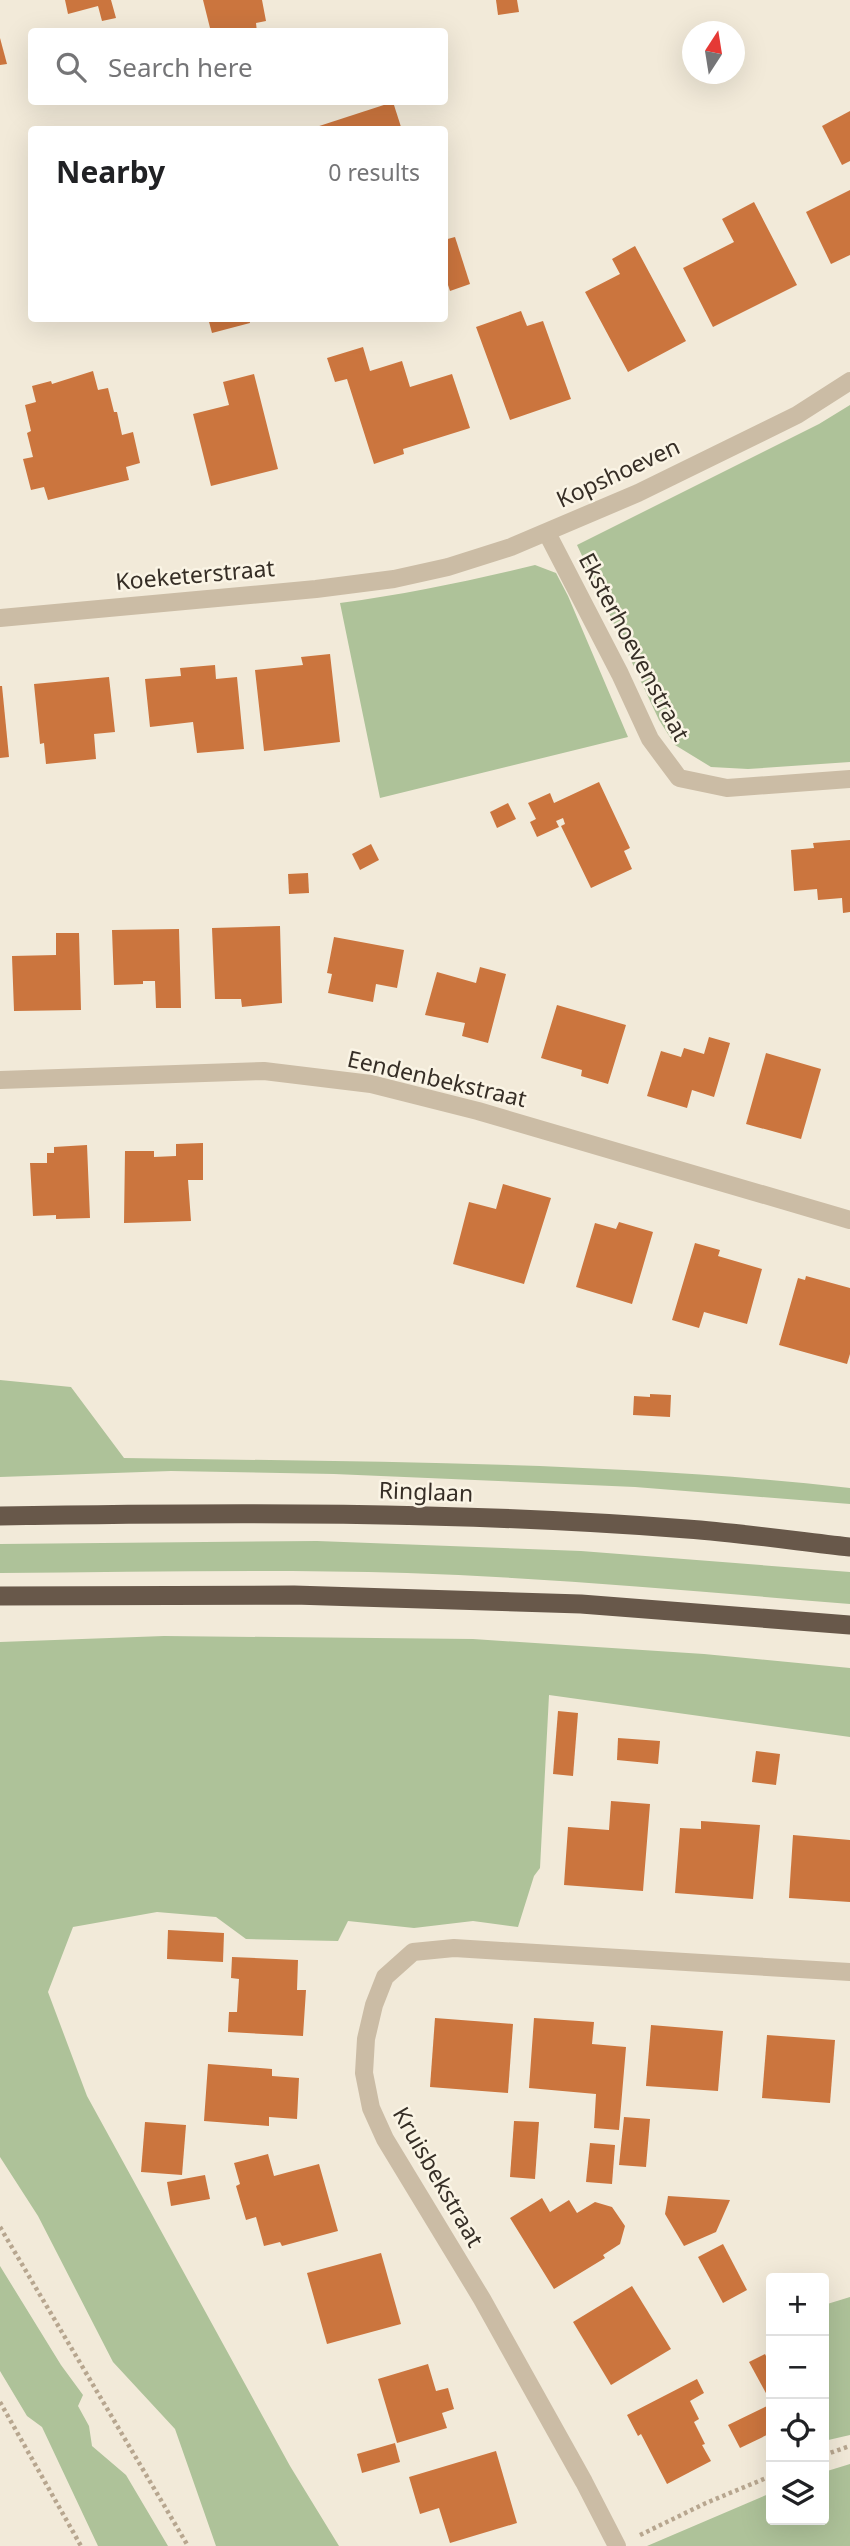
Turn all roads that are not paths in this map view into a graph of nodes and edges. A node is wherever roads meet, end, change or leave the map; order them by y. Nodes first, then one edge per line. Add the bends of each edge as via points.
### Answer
1 (850, 380) edge
2 (547, 533) junction
3 (394, 579) joint
4 (0, 618) edge
5 (850, 779) edge
6 (0, 1080) edge
7 (850, 1220) edge
8 (0, 1516) edge
9 (850, 1547) edge
10 (0, 1596) edge
11 (850, 1625) edge
12 (850, 1972) edge
13 (617, 2546) edge

1 - 2 street, Kopshoeven via 797,415
2 - 3 street, Kopshoeven via 448,567
2 - 5 street, Eksterhoevenstraat via 650,739 679,778 727,788
3 - 4 street, Koeketerstraat
6 - 7 street, Eendenbekstraat via 264,1071 371,1083
8 - 9 highway, Ringlaan via 265,1513 470,1517 688,1529
10 - 11 highway via 294,1595 567,1604
12 - 13 street, Kruisbekstraat via 454,1948 412,1952 385,1977 366,2039 371,2108

